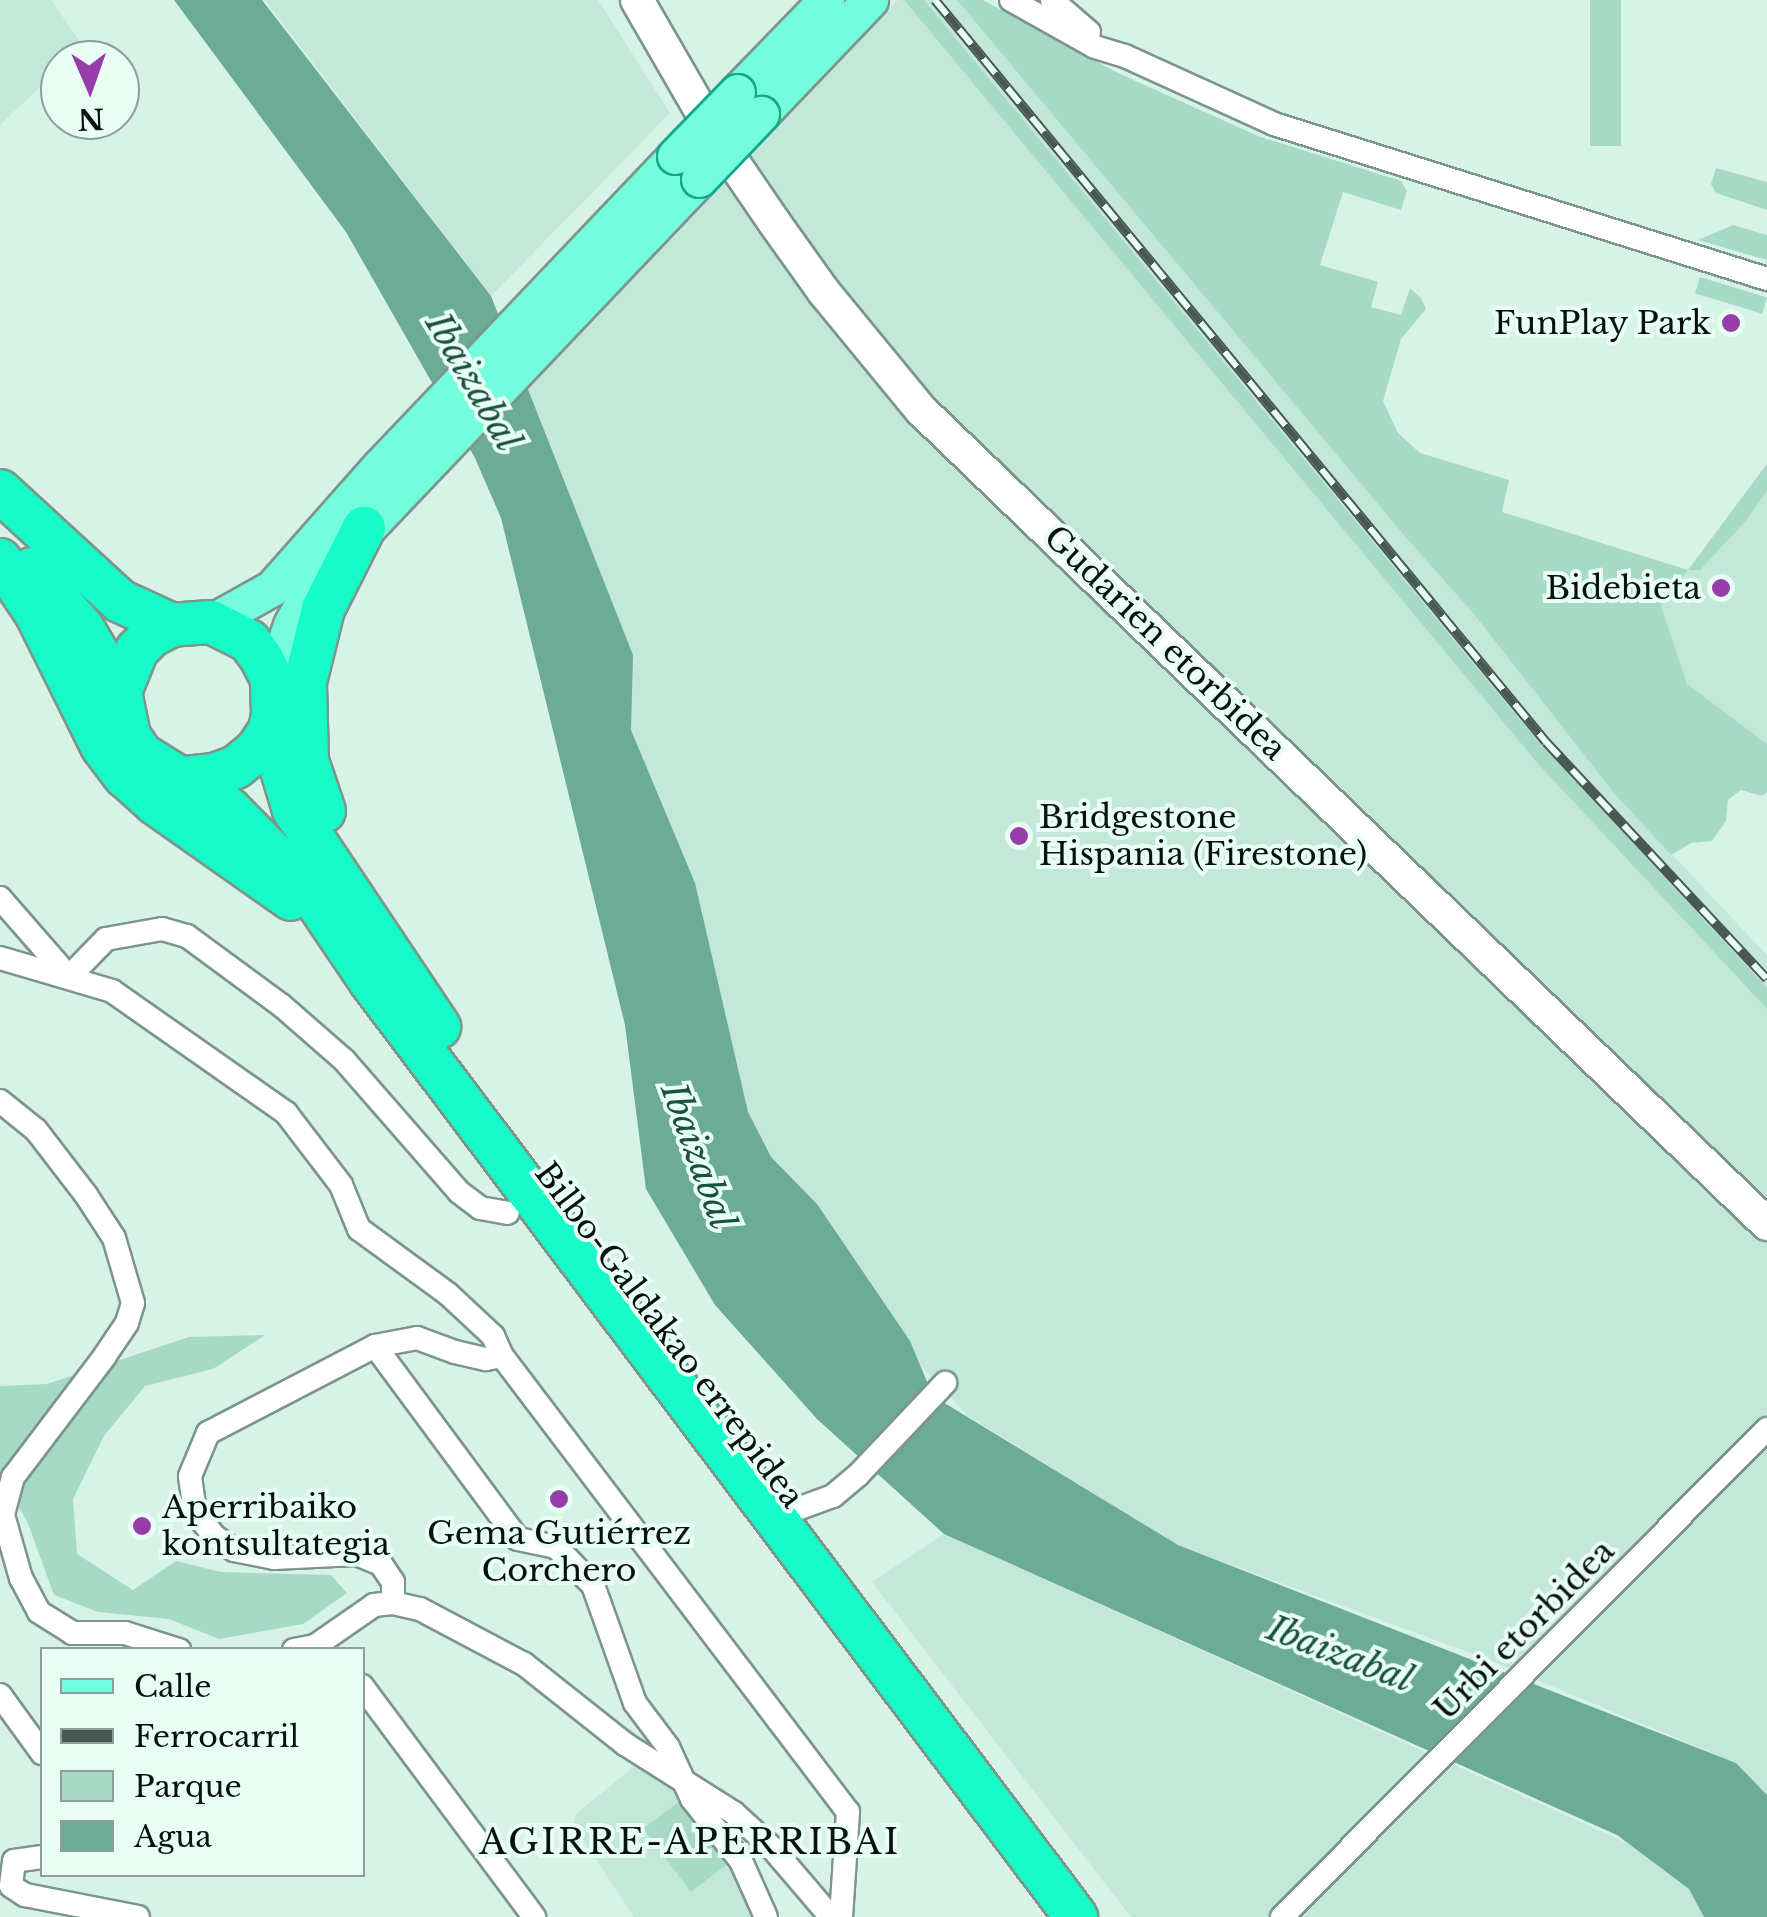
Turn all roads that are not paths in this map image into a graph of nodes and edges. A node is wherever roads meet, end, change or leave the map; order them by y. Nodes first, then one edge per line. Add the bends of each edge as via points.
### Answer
1 (636, 0) edge
2 (826, 0) edge
3 (870, 0) edge
4 (1011, 0) edge
5 (1052, 0) edge
6 (1125, 56) junction
7 (749, 103) junction
8 (1767, 278) edge
9 (392, 476) junction
10 (0, 491) edge
11 (364, 528) junction
12 (0, 537) edge
13 (0, 560) edge
14 (191, 623) junction
15 (272, 680) junction
16 (120, 692) junction
17 (270, 730) junction
18 (186, 778) junction
19 (0, 898) edge
20 (0, 958) edge
21 (69, 976) junction
22 (371, 982) junction
23 (419, 998) junction
24 (0, 1101) edge
25 (512, 1194) junction
26 (1767, 1224) edge
27 (374, 1346) junction
28 (502, 1356) junction
29 (945, 1383) dead end
30 (1767, 1429) edge
31 (800, 1508) junction
32 (393, 1603) junction
33 (331, 1644) edge
34 (170, 1647) edge
35 (365, 1690) edge
36 (0, 1696) edge
37 (12, 1728) edge
38 (40, 1751) edge
39 (685, 1782) junction
40 (40, 1857) edge
41 (138, 1917) edge
42 (534, 1917) edge
43 (766, 1917) edge
44 (831, 1917) edge
45 (841, 1917) edge
46 (1076, 1917) edge
47 (1108, 1917) edge
48 (1282, 1917) edge

1 - 26 street, Gudarien etorbidea via 774,222 922,410
2 - 7 main road
3 - 7 main road
4 - 6 street via 1095,48
5 - 6 street
6 - 8 street via 1274,124
7 - 9 main road, bridge
9 - 11 main road
9 - 14 main road via 272,588
10 - 14 highway via 120,601
11 - 15 main road via 312,586
11 - 23 highway via 323,609 308,658 302,708 307,762 340,848 400,950
12 - 16 highway, Bilbo-Galdakao errepidea via 84,629
13 - 22 highway, Bilbo-Galdakao errepidea via 36,613 102,746 126,776 280,889
14 - 15 highway via 248,641
14 - 16 highway via 152,634
15 - 17 highway, Bilbo-Galdakao errepidea
16 - 18 highway, Bilbo-Galdakao errepidea via 125,724 141,754
17 - 18 highway via 236,766
17 - 23 highway, Bilbo-Galdakao errepidea via 294,810
18 - 22 highway, Bilbo-Galdakao errepidea via 269,845 308,889
19 - 21 street
20 - 21 street
21 - 25 street via 106,939 162,929 187,936 344,1060 459,1192 480,1208
21 - 28 street via 112,991 286,1113 341,1185 359,1229 448,1294 493,1336
22 - 25 highway, Bilbo-Galdakao errepidea
23 - 31 highway, Bilbo-Galdakao errepidea
24 - 34 street via 36,1130 86,1194 114,1238 132,1303 105,1356 13,1478 3,1515 22,1578 39,1612 72,1633 125,1632
25 - 46 highway, Bilbo-Galdakao errepidea via 554,1226
27 - 28 street via 417,1338 486,1359
27 - 32 street via 208,1433 190,1476 195,1512 234,1550 274,1558 356,1554 381,1564 394,1582
27 - 39 street via 518,1539 556,1547 593,1585 635,1704
28 - 45 street via 848,1812
29 - 31 street via 858,1475 833,1496
30 - 48 street, Urbi etorbidea
31 - 47 highway, Bilbo-Galdakao errepidea
32 - 33 street via 374,1606
32 - 39 street via 420,1609 524,1664
35 - 42 street
36 - 37 street
37 - 38 street
39 - 43 street via 741,1861
39 - 44 street via 759,1836
40 - 41 street via 14,1861 11,1886

